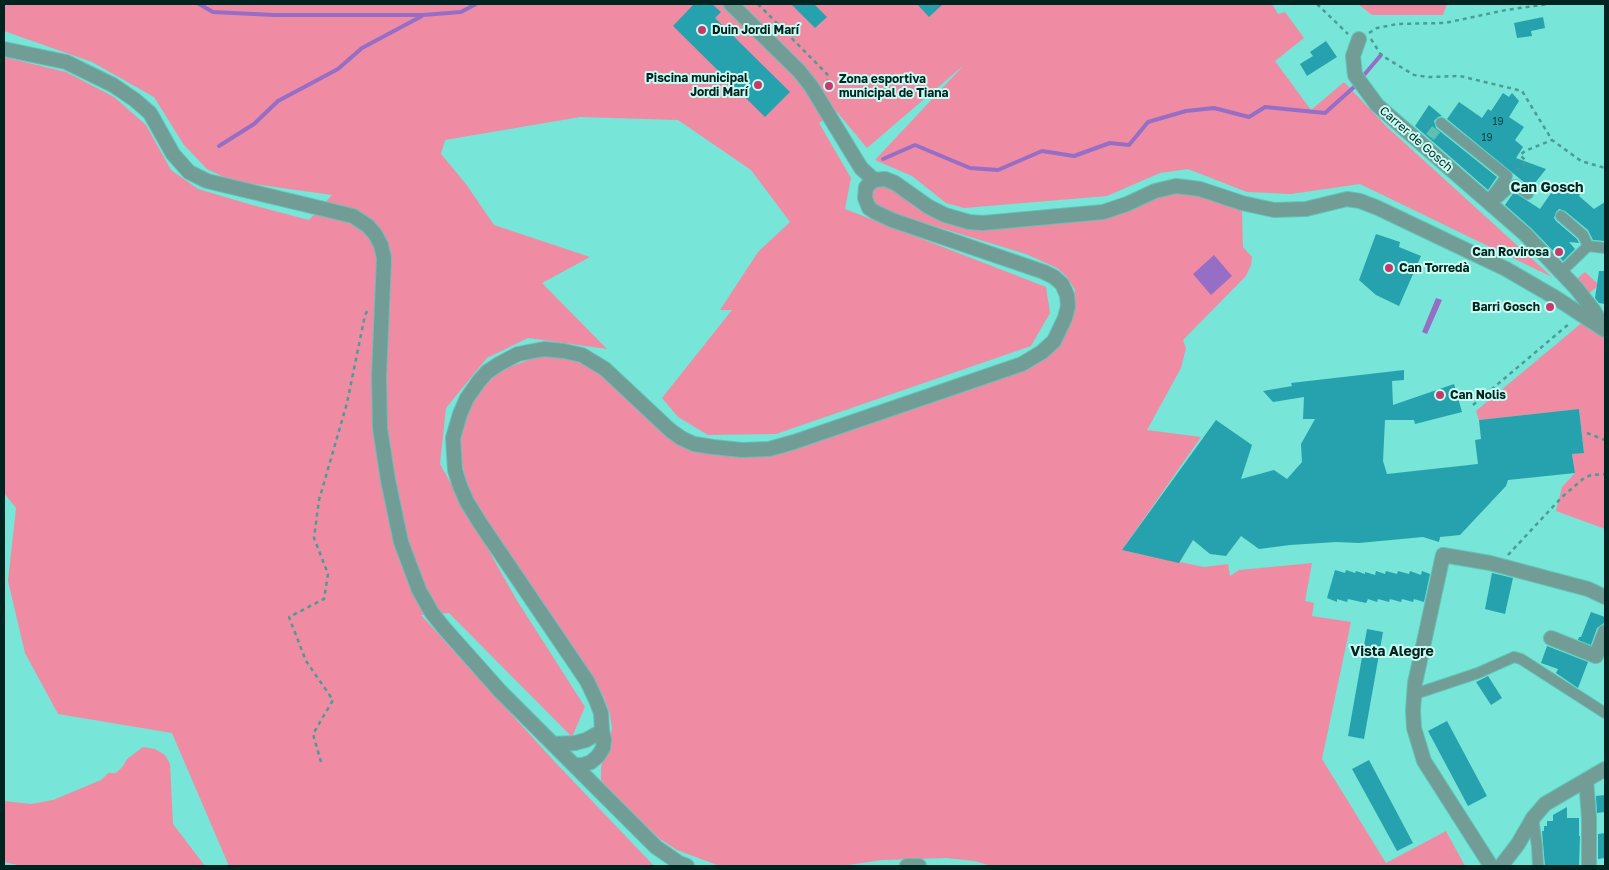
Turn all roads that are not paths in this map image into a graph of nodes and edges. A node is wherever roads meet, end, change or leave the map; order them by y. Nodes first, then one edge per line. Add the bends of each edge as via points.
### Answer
1 (731, 4) edge
2 (1363, 36) road end
3 (4, 50) edge
4 (1441, 123) dead end
5 (874, 180) junction
6 (1528, 194) dead end
7 (1490, 203) junction
8 (1561, 216) dead end
9 (1588, 246) junction
10 (1605, 248) edge
11 (1560, 272) junction
12 (1605, 330) edge
13 (1605, 597) edge
14 (1605, 632) edge
15 (1551, 638) dead end
16 (1415, 694) junction
17 (1605, 713) edge
18 (602, 732) junction
19 (554, 744) junction
20 (598, 756) junction
21 (575, 766) junction
22 (1605, 769) edge
23 (1586, 780) junction
24 (600, 791) junction
25 (1534, 818) junction
26 (687, 866) edge
27 (907, 866) edge
28 (920, 866) edge
29 (1492, 866) edge
30 (1501, 866) edge
31 (1538, 866) edge
32 (1589, 866) edge

1 - 5 street via 812,86 861,168
2 - 7 street, Carrer de Gosch via 1353,56 1355,75 1377,105
3 - 19 street via 66,62 112,85 150,113 173,154 189,172 207,181 353,216 375,234 384,258 380,428 401,542 419,590 432,613 500,691
4 - 7 street via 1507,176
5 - 12 street via 885,179 895,183 945,215 968,222 1103,212 1155,190 1176,186 1200,189 1274,210 1306,209 1347,199 1360,201 1506,269
5 - 18 street via 866,187 865,198 869,208 875,212 1044,272 1062,284 1068,306 1054,341 1022,364 769,449 712,447 681,438 606,369 582,355 564,350 531,351 499,364 479,381 460,414 454,438 455,470 467,502 587,681 601,713
6 - 7 street via 1516,185 1511,186
7 - 11 street, Carrer de Gosch
8 - 9 street via 1583,235
9 - 10 street
9 - 11 street
11 - 12 street, Carrer de Gosch via 1594,311
13 - 16 street via 1507,567 1443,555
14 - 15 street via 1596,656
16 - 17 street via 1478,674 1514,657
16 - 29 street via 1414,728 1424,761
18 - 19 street via 575,743
18 - 20 street via 603,748
18 - 21 street
19 - 21 street
20 - 21 street via 591,762
20 - 24 street
21 - 24 street
22 - 23 street
23 - 25 street via 1545,804
23 - 32 street
24 - 26 street via 656,847
25 - 30 street
25 - 31 street
27 - 28 street

